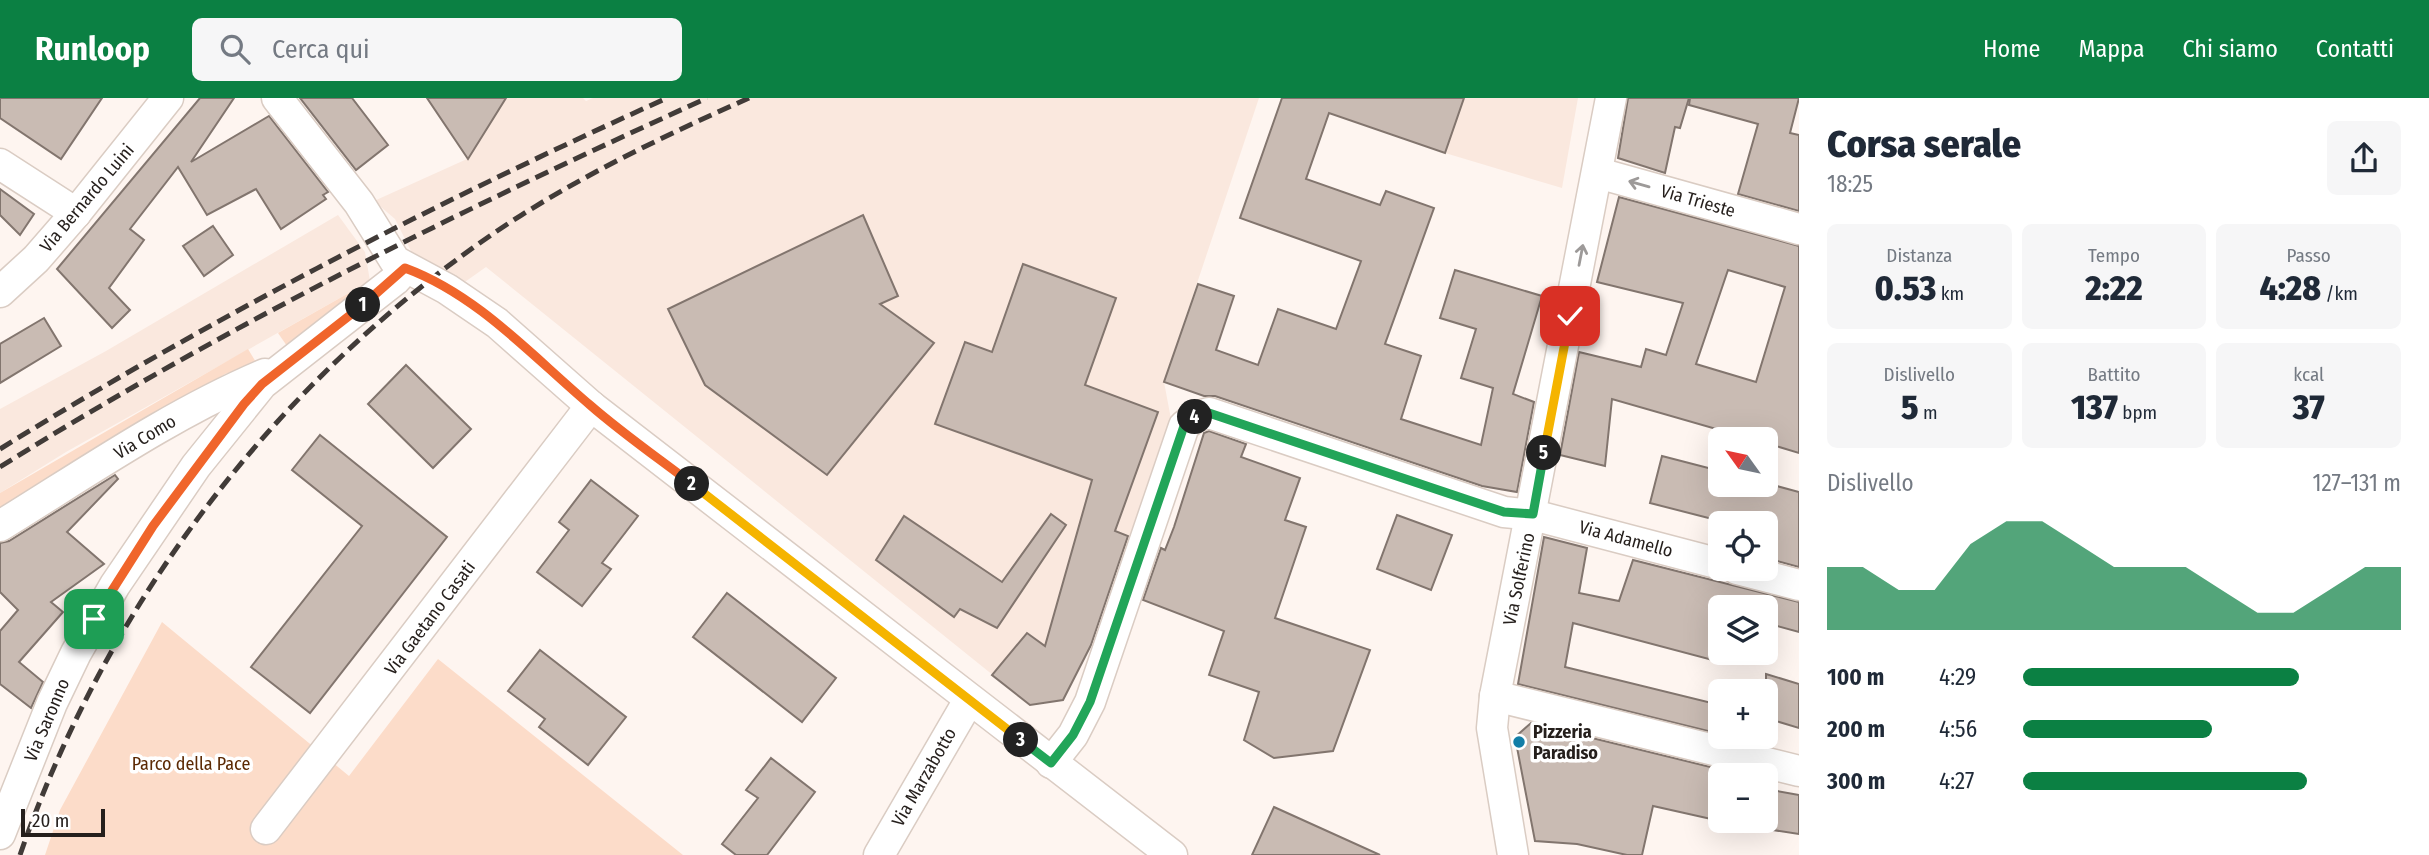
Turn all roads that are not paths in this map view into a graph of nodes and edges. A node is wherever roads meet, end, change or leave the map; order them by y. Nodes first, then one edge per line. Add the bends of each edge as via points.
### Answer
1 (168, 98) edge
2 (277, 98) edge
3 (1611, 98) edge
4 (0, 164) edge
5 (1598, 173) junction
6 (76, 214) junction
7 (1799, 229) edge
8 (405, 268) junction
9 (0, 292) edge
10 (295, 357) junction
11 (591, 406) junction
12 (1533, 514) junction
13 (0, 526) edge
14 (1708, 561) edge
15 (1778, 580) edge
16 (1799, 585) edge
17 (1496, 696) junction
18 (970, 700) junction
19 (1051, 763) junction
20 (1799, 771) edge
21 (266, 829) dead end
22 (0, 834) edge
23 (879, 855) edge
24 (1171, 855) edge
25 (1513, 855) edge

1 - 6 street, Via Bernardo Luini
2 - 8 street
3 - 5 street, Via Solferino
4 - 6 street
7 -> 5 street, Via Trieste
12 -> 5 street, Via Solferino
6 - 9 street, Via Bernardo Luini
8 - 10 street, Via Saronno
8 - 11 street via 498,323
10 - 13 street, Via Como via 176,418
10 - 22 street, Via Saronno via 262,384 228,423 115,585 52,703
11 - 18 street
11 - 21 street, Via Gaetano Casati
12 - 14 street, Via Adamello
12 - 17 street, Via Solferino
12 - 19 street, Via Adamello via 1504,512 1209,413 1195,417 1184,426 1090,702
15 - 16 street
17 - 20 street
17 - 25 street, Via Solferino via 1492,728
18 - 19 street
18 - 23 street, Via Marzabotto
19 - 24 street

